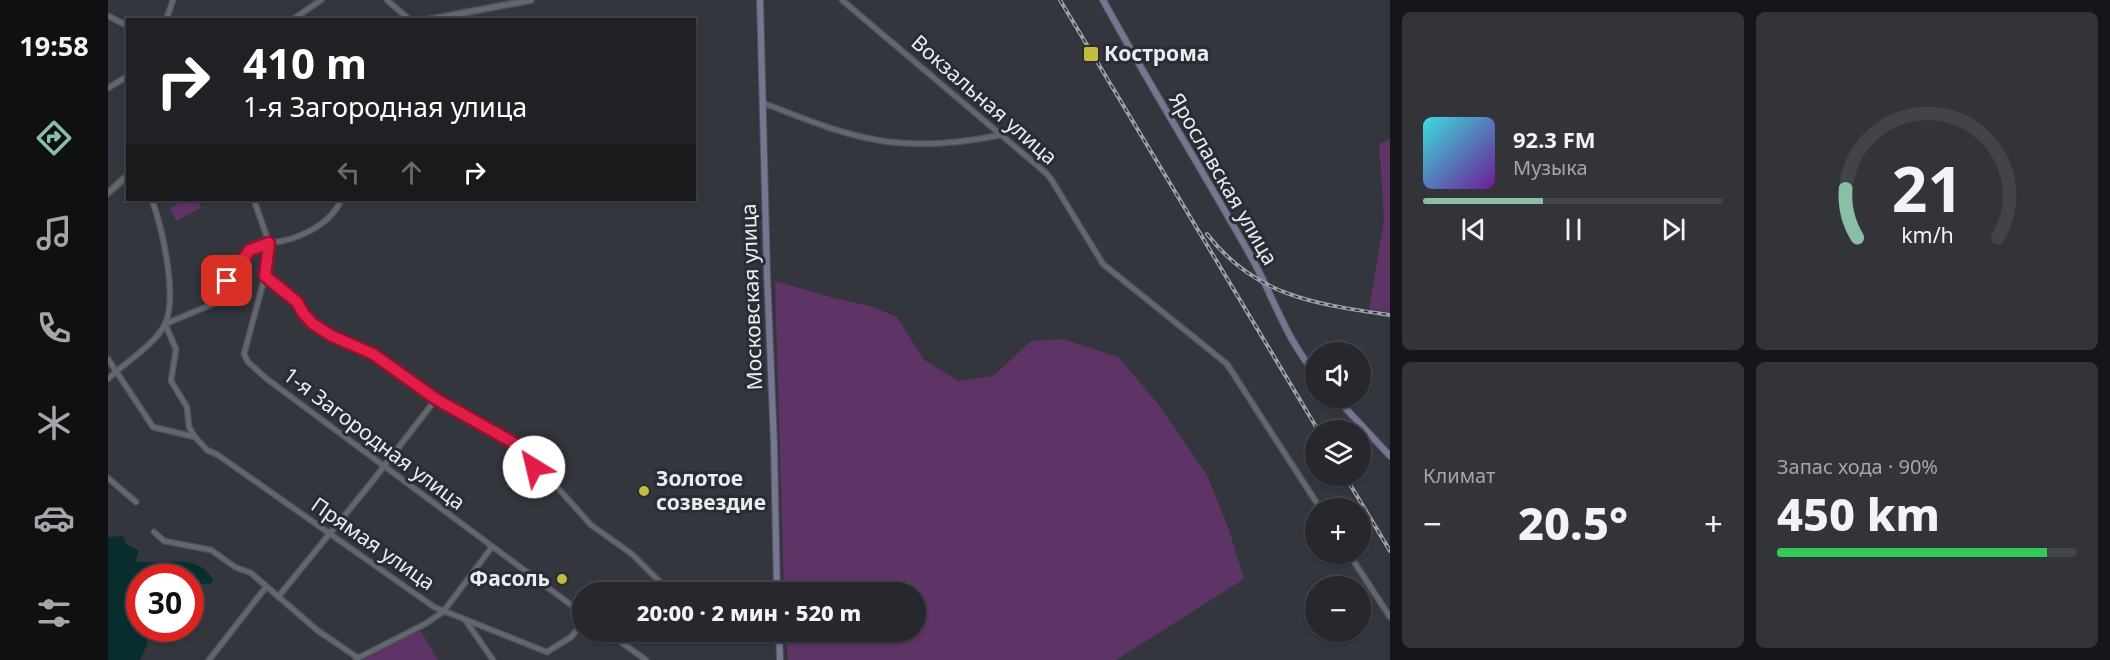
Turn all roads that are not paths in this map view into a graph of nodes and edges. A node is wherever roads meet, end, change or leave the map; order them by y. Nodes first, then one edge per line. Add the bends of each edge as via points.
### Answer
1 (173, 0) edge
2 (321, 0) edge
3 (387, 0) edge
4 (531, 0) edge
5 (760, 0) edge
6 (842, 0) edge
7 (1103, 0) edge
8 (312, 2) edge
9 (108, 16) edge
10 (167, 18) edge
11 (294, 18) edge
12 (409, 18) edge
13 (437, 18) edge
14 (126, 25) edge
15 (126, 77) edge
16 (108, 88) edge
17 (763, 103) junction
18 (1001, 135) junction
19 (126, 177) edge
20 (108, 193) edge
21 (152, 201) edge
22 (254, 201) edge
23 (340, 201) edge
24 (269, 243) junction
25 (265, 276) junction
26 (165, 324) junction
27 (1305, 356) edge
28 (108, 358) edge
29 (116, 372) junction
30 (108, 379) edge
31 (436, 399) junction
32 (1345, 408) edge
33 (195, 437) junction
34 (1390, 456) edge
35 (384, 466) junction
36 (108, 478) edge
37 (1314, 498) edge
38 (136, 502) dead end
39 (154, 532) dead end
40 (329, 533) junction
41 (492, 547) junction
42 (1356, 564) edge
43 (661, 582) edge
44 (777, 582) edge
45 (266, 587) junction
46 (278, 597) junction
47 (572, 606) edge
48 (443, 612) junction
49 (1390, 617) edge
50 (466, 621) junction
51 (572, 636) edge
52 (621, 642) edge
53 (779, 642) edge
54 (356, 659) edge
55 (209, 660) edge
56 (493, 660) edge
57 (646, 660) edge
58 (780, 660) edge

1 - 10 street
2 - 8 street
3 - 12 street
4 - 13 street
5 - 17 main road, Московская улица
6 - 18 street, Вокзальная улица
7 - 27 main road, Ярославская улица
8 - 11 street
9 - 14 street
15 - 16 street
17 - 18 street via 876,140 910,143
17 - 44 main road, Московская улица
18 - 37 street, Вокзальная улица via 1052,179 1103,264 1227,364
19 - 20 street
21 - 26 street via 168,268 169,310
22 - 24 street
23 - 24 street via 312,229 292,239
24 - 25 street, 1-я Загородная улица
24 - 26 street via 250,250 213,304
25 - 31 street via 297,302 313,324 373,354
25 - 35 street, 1-я Загородная улица via 244,354 248,362
26 - 29 street via 154,339
26 - 33 street via 176,349 171,381 187,407 189,427
28 - 29 street
29 - 30 street
29 - 33 street via 153,427
31 - 35 street
31 - 43 street via 530,453 534,467 591,525
32 - 34 main road
33 - 40 street, Прямая улица via 207,450
35 - 40 street
35 - 41 street, 1-я Загородная улица
36 - 38 street
39 - 45 street via 164,541 211,550 251,573
40 - 46 street
40 - 48 street, Прямая улица
41 - 47 street, 1-я Загородная улица
41 - 48 street
42 - 49 street
45 - 46 street
45 - 55 street
46 - 54 street
48 - 50 street, Прямая улица
48 - 54 street
50 - 51 street, Прямая улица via 547,652
50 - 56 street
52 - 57 street
53 - 58 main road

